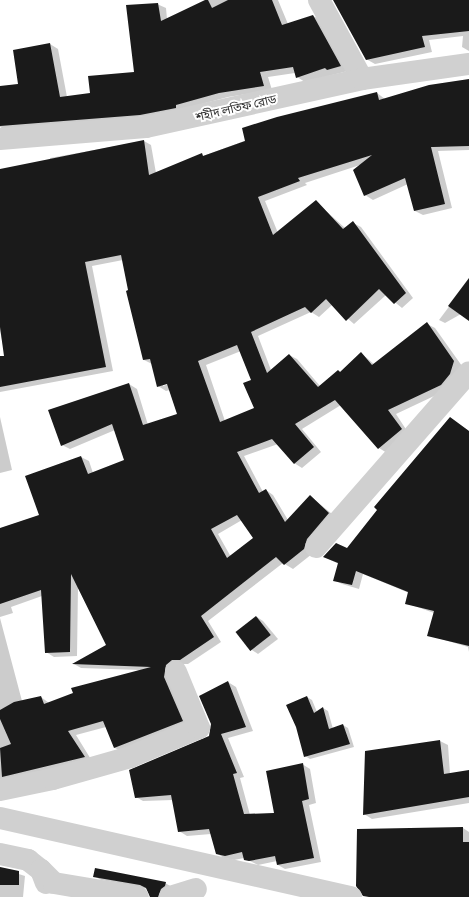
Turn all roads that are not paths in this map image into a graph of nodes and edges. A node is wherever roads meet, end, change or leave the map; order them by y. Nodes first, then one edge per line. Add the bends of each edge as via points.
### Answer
1 (320, 0) edge
2 (469, 64) edge
3 (362, 80) junction
4 (0, 139) edge
5 (469, 372) edge
6 (316, 547) dead end
7 (176, 672) dead end
8 (0, 790) edge
9 (0, 818) edge
10 (0, 854) edge
11 (41, 870) junction
12 (196, 889) dead end
13 (51, 897) edge
14 (138, 897) edge
15 (170, 897) edge
16 (351, 897) edge

1 - 3 street
2 - 3 street, শহীদ লতিফ রোড
3 - 4 street, শহীদ লতিফ রোড via 146,127
5 - 6 street
7 - 8 street via 198,728 130,757 53,779
9 - 16 street
10 - 11 street via 28,860
11 - 13 street
11 - 14 street via 54,883
12 - 15 street

